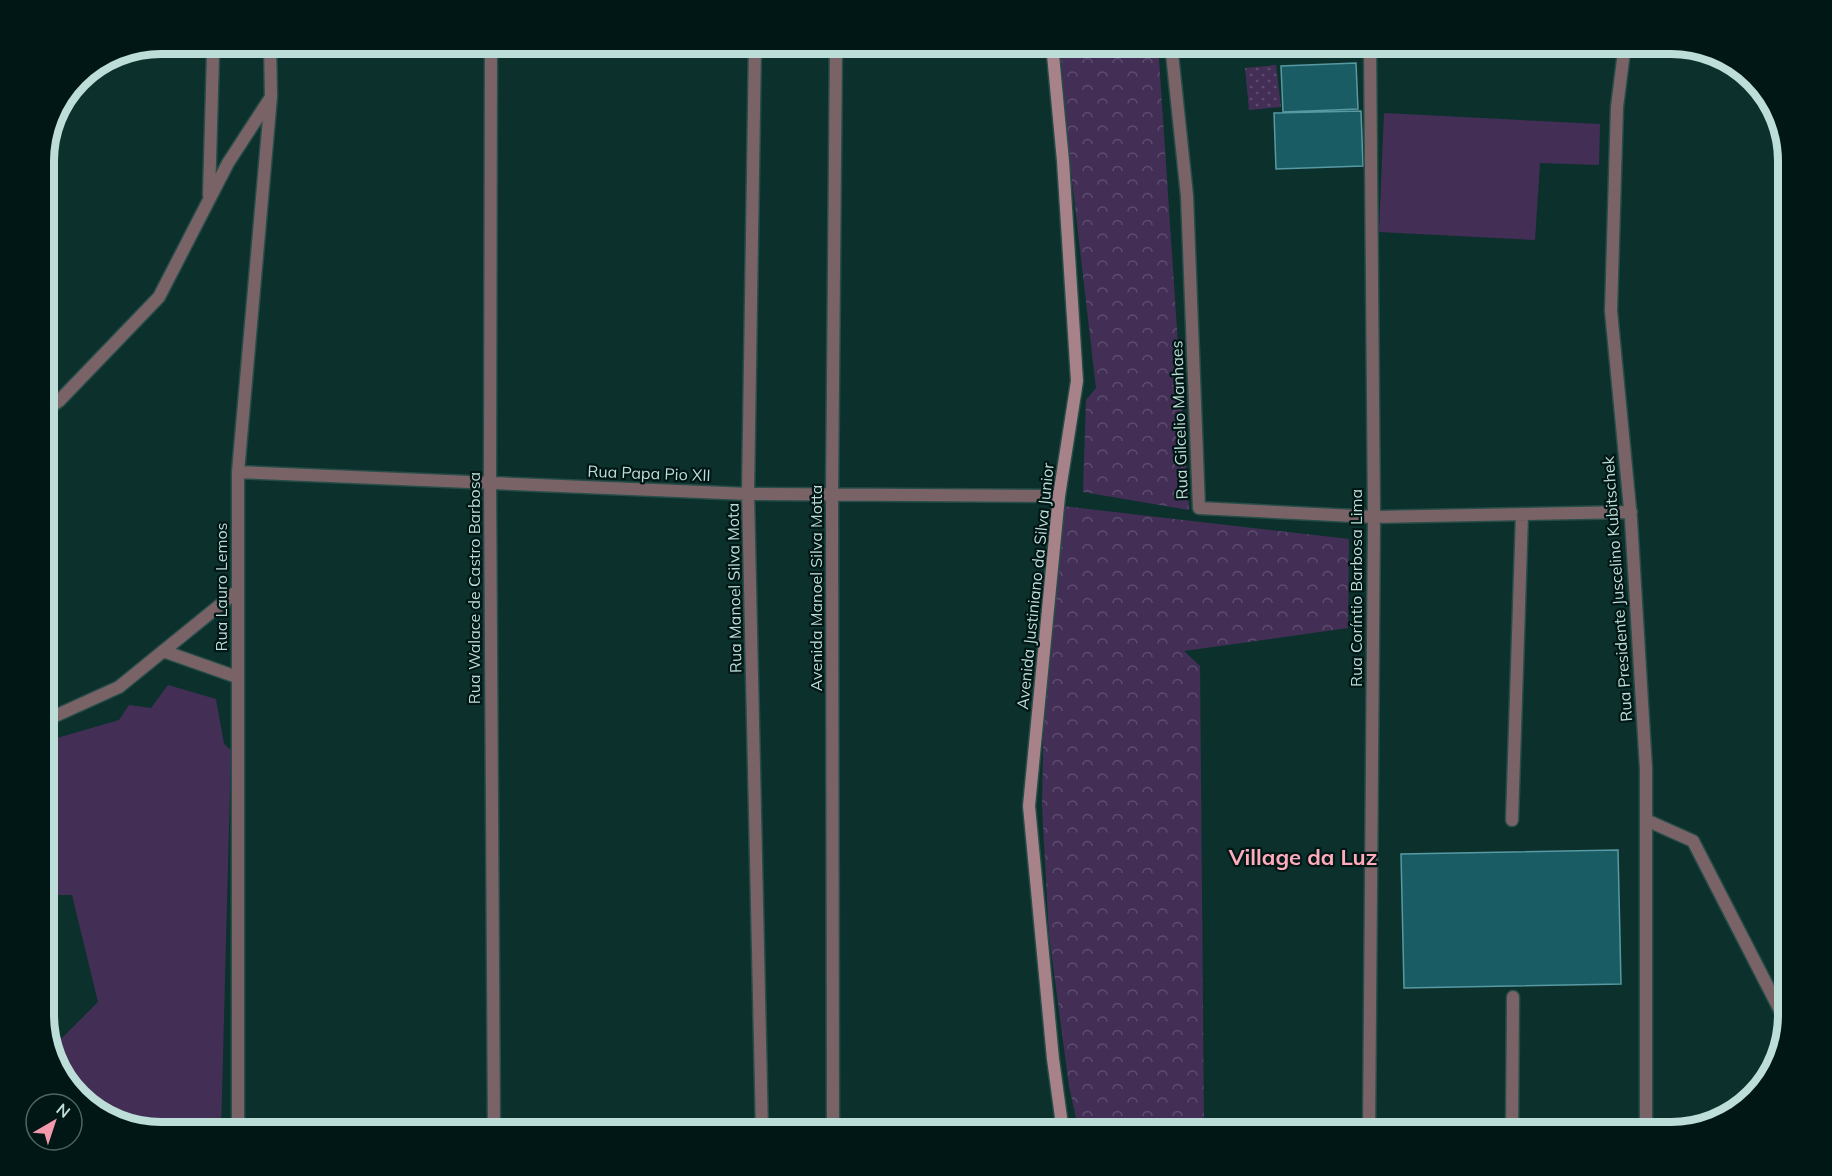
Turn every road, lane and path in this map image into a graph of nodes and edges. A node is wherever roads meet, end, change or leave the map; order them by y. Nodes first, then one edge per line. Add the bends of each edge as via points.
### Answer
1 (213, 54) edge
2 (270, 54) edge
3 (491, 54) edge
4 (755, 54) edge
5 (836, 54) edge
6 (1053, 54) edge
7 (1173, 54) edge
8 (1370, 54) edge
9 (1625, 54) edge
10 (271, 96) junction
11 (209, 199) junction
12 (54, 405) edge
13 (238, 472) junction
14 (490, 483) junction
15 (748, 494) junction
16 (832, 495) junction
17 (1059, 496) junction
18 (1631, 512) junction
19 (1522, 514) junction
20 (1374, 518) junction
21 (236, 592) junction
22 (164, 651) junction
23 (237, 677) junction
24 (54, 716) edge
25 (1512, 820) dead end
26 (1646, 820) junction
27 (1513, 997) dead end
28 (1778, 1006) edge
29 (238, 1122) edge
30 (494, 1122) edge
31 (762, 1122) edge
32 (833, 1122) edge
33 (1062, 1122) edge
34 (1369, 1122) edge
35 (1512, 1122) edge
36 (1646, 1122) edge

1 - 11 street
2 - 10 street, Rua Lauro Lemos
3 - 14 street, Rua Walace de Castro Barbosa
4 - 15 street, Rua Manoel Silva Mota
5 - 16 street, Avenida Manoel Silva Motta
6 - 17 street, Avenida Justiniano da Silva Junior via 1077,381
7 - 20 street, Rua Gilcelio Manhaes via 1187,196 1199,508
8 - 20 street, Rua Coríntio Barbosa Lima
9 - 18 street, Rua Presidente Juscelino Kubitschek via 1617,107 1611,311
10 - 11 street
10 - 13 street, Rua Lauro Lemos
11 - 12 street via 159,297
13 - 14 street, Rua Papa Pio XII
13 - 21 street, Rua Lauro Lemos
14 - 15 street, Rua Papa Pio XII
14 - 30 street, Rua Walace de Castro Barbosa
15 - 16 street, Rua Papa Pio XII
15 - 31 street, Rua Manoel Silva Mota
16 - 17 street, Rua Papa Pio XII
16 - 32 street, Avenida Manoel Silva Motta
17 - 33 street, Avenida Justiniano da Silva Junior via 1029,806
18 - 19 street, Rua Gilcelio Manhaes
18 - 26 street, Rua Presidente Juscelino Kubitschek
19 - 20 street, Rua Gilcelio Manhaes
19 - 25 street
20 - 34 street, Rua Coríntio Barbosa Lima
21 - 22 street
21 - 23 street, Rua Lauro Lemos
22 - 23 street
22 - 24 street via 119,687
23 - 29 street, Rua Lauro Lemos
26 - 28 street via 1693,841
26 - 36 street, Rua Presidente Juscelino Kubitschek
27 - 35 street

